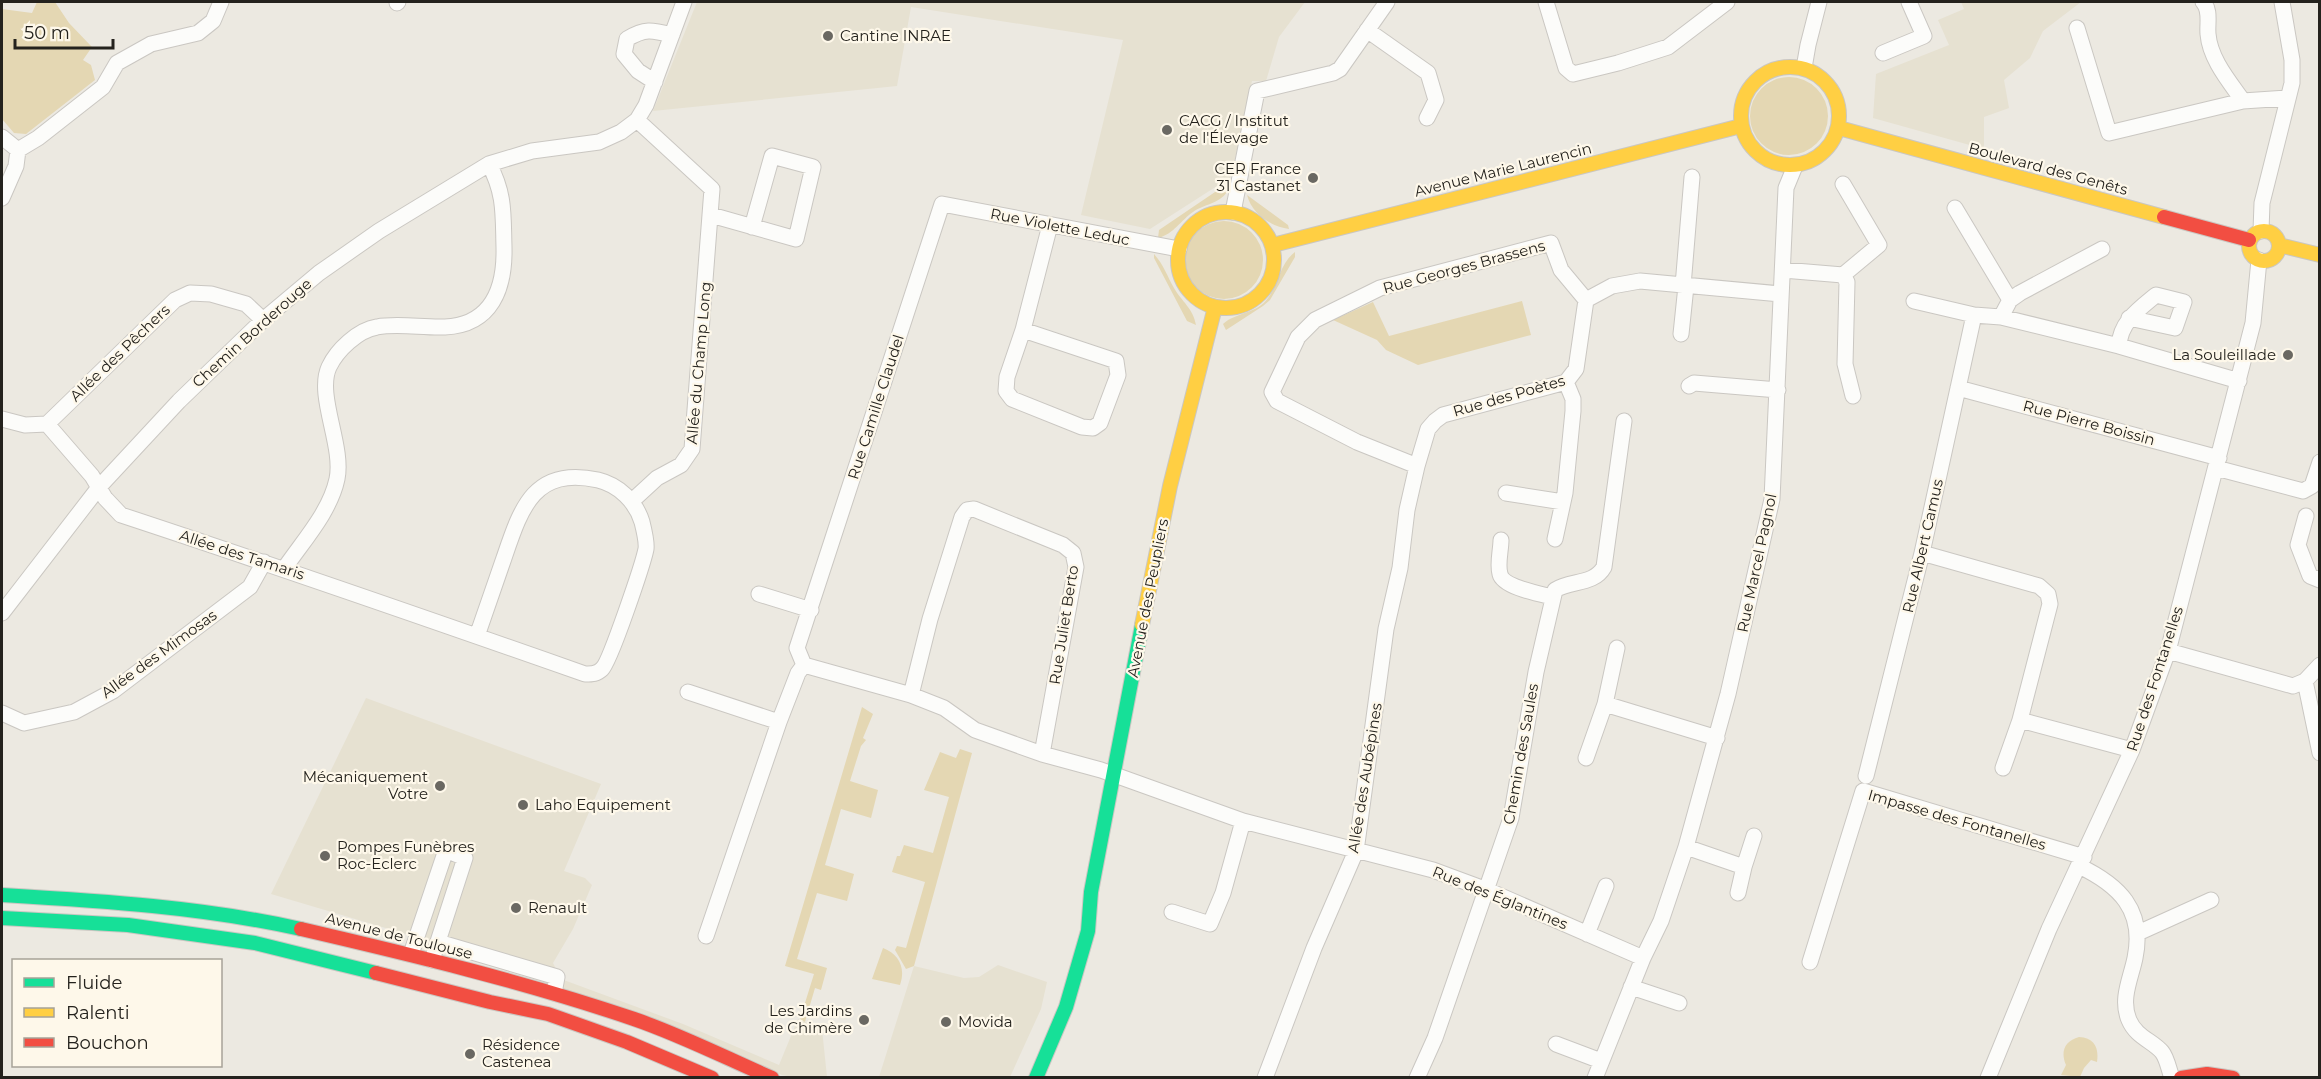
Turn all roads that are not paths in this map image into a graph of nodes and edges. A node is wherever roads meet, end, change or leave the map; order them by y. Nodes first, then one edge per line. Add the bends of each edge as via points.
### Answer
1 (221, 2) edge
2 (684, 2) edge
3 (1387, 2) edge
4 (1546, 2) edge
5 (1727, 2) edge
6 (1820, 2) edge
7 (1909, 2) edge
8 (2203, 2) edge
9 (2282, 2) edge
10 (2077, 28) dead end
11 (1368, 30) junction
12 (672, 35) junction
13 (1883, 53) dead end
14 (1804, 68) junction
15 (655, 82) junction
16 (2287, 98) junction
17 (2243, 101) junction
18 (1427, 118) dead end
19 (637, 120) junction
20 (1742, 126) junction
21 (1839, 128) junction
22 (2, 137) edge
23 (18, 150) junction
24 (489, 164) junction
25 (1795, 166) junction
26 (1692, 177) dead end
27 (1843, 184) dead end
28 (2, 198) edge
29 (942, 204) joint
30 (1955, 208) dead end
31 (1233, 212) junction
32 (711, 215) junction
33 (1050, 225) junction
34 (752, 228) junction
35 (2255, 236) junction
36 (1273, 245) junction
37 (2279, 245) junction
38 (1179, 249) junction
39 (2102, 249) dead end
40 (2319, 255) edge
41 (2259, 260) junction
42 (1783, 270) junction
43 (1843, 275) junction
44 (1684, 286) junction
45 (1781, 294) junction
46 (1586, 300) junction
47 (2010, 300) junction
48 (1914, 301) dead end
49 (1215, 307) junction
50 (1974, 315) junction
51 (2001, 317) junction
52 (2129, 318) dead end
53 (263, 320) junction
54 (1023, 330) junction
55 (1681, 334) dead end
56 (2119, 346) junction
57 (2239, 381) junction
58 (1566, 382) junction
59 (1689, 386) dead end
60 (1958, 388) junction
61 (1778, 390) junction
62 (1853, 396) dead end
63 (2, 420) edge
64 (1624, 421) dead end
65 (47, 424) junction
66 (2319, 462) edge
67 (2218, 463) junction
68 (1417, 466) junction
69 (100, 486) junction
70 (1506, 494) dead end
71 (632, 501) junction
72 (1563, 502) junction
73 (2306, 516) dead end
74 (1556, 539) dead end
75 (1501, 540) dead end
76 (1922, 553) junction
77 (264, 562) junction
78 (284, 568) junction
79 (2319, 580) edge
80 (759, 594) dead end
81 (1552, 597) junction
82 (811, 610) junction
83 (2, 613) edge
84 (477, 636) junction
85 (1617, 648) dead end
86 (2168, 651) junction
87 (804, 665) junction
88 (2319, 665) edge
89 (2305, 681) junction
90 (688, 692) dead end
91 (911, 695) junction
92 (1605, 704) junction
93 (2, 713) edge
94 (2020, 720) junction
95 (779, 722) junction
96 (1717, 738) junction
97 (2132, 750) junction
98 (2319, 753) edge
99 (1042, 754) junction
100 (1586, 758) dead end
101 (2003, 768) dead end
102 (1113, 775) junction
103 (1866, 776) dead end
104 (1243, 821) junction
105 (1754, 836) dead end
106 (1686, 847) junction
107 (1356, 851) junction
108 (2082, 861) junction
109 (1744, 867) junction
110 (1606, 885) dead end
111 (1487, 890) junction
112 (1091, 892) junction
113 (1738, 893) dead end
114 (2, 895) edge
115 (2211, 900) dead end
116 (1172, 912) dead end
117 (2, 918) edge
118 (2138, 933) junction
119 (1587, 934) junction
120 (706, 936) dead end
121 (438, 942) junction
122 (409, 958) junction
123 (1643, 958) junction
124 (432, 960) junction
125 (1810, 962) dead end
126 (380, 974) junction
127 (430, 986) junction
128 (1631, 987) junction
129 (554, 993) junction
130 (1679, 1003) dead end
131 (1556, 1044) dead end
132 (1030, 1058) dead end
133 (1602, 1061) junction
134 (712, 1077) edge
135 (772, 1077) edge
136 (1036, 1077) edge
137 (1265, 1077) edge
138 (1417, 1077) edge
139 (1595, 1077) edge
140 (1988, 1077) edge
141 (2172, 1077) edge
142 (2181, 1077) edge
143 (2233, 1077) edge

1 - 23 street via 213,21 198,33 151,45 117,63 103,87
2 - 12 street
3 - 11 street
4 - 5 street via 1566,68 1573,74 1668,46
6 - 14 street
7 - 13 street via 1924,36
8 - 17 street via 2207,6 2213,54
9 - 16 street via 2292,60 2292,83
10 - 17 street via 2109,133
11 - 18 street via 1428,73 1436,100
11 - 31 street via 1333,73 1257,91
12 - 15 street
12 - 15 street via 640,31 627,39 624,54 638,71
14 - 20 street via 1775,68 1761,75 1749,88 1742,106
14 - 21 street via 1822,77 1832,89 1839,108
15 - 19 street
16 - 17 street
16 - 35 street
19 - 24 street, Chemin Borderouge via 599,142 532,151
19 - 32 street, Allée du Champ Long via 712,189
20 - 25 street via 1752,148 1770,161
20 - 36 street, Avenue Marie Laurencin
21 - 25 street via 1822,154
21 - 35 street, Boulevard des Genêts
22 - 23 street
23 - 28 street via 16,166
24 - 53 street, Chemin Borderouge via 379,231 319,273
24 - 78 street via 503,198 505,268 499,292 486,310 469,323 447,327 375,327 356,336 334,357 326,384 338,478 326,508
25 - 42 street, Rue Marcel Pagnol via 1786,188
26 - 44 street
27 - 43 street via 1879,245
29 - 33 street, Rue Violette Leduc
29 - 82 street, Rue Camille Claudel
30 - 47 street
31 - 36 street via 1245,215 1264,229
31 - 38 street via 1213,213 1200,219 1187,230
32 - 34 street
32 - 71 street, Allée du Champ Long via 692,449 681,465 657,478
33 - 38 street, Rue Violette Leduc
33 - 54 street
34 - 34 street via 796,239 813,167 772,156
35 - 37 street via 2273,234
35 - 41 street via 2250,253
36 - 49 street via 1271,276 1263,290 1240,306
37 - 40 street
37 - 41 street via 2274,257
38 - 49 street via 1179,272 1186,288 1197,299
39 - 47 street
41 - 57 street, Rue des Fontanelles via 2253,323
42 - 43 street
42 - 45 street, Rue Marcel Pagnol
43 - 62 street via 1847,282 1845,364
44 - 45 street
44 - 46 street via 1640,281 1612,286
44 - 55 street
45 - 61 street, Rue Marcel Pagnol
46 - 58 street, Rue des Poètes via 1576,369
46 - 68 street, Rue Georges Brassens via 1561,270 1551,243 1380,288 1307,327 1298,337 1272,392 1276,401 1356,442
47 - 51 street
48 - 50 street
49 - 102 street, Avenue des Peupliers via 1170,486
50 - 51 street
50 - 60 street, Rue Albert Camus
51 - 56 street
52 - 56 street via 2119,335
53 - 65 street, Allée des Pêchers via 246,304 190,292 175,300
53 - 69 street, Chemin Borderouge via 179,401
54 - 54 street via 1007,377 1006,391 1012,399 1082,427 1093,428 1100,423 1118,375 1116,361
56 - 57 street
57 - 67 street, Rue des Fontanelles
58 - 68 street, Rue des Poètes via 1443,416 1428,429
58 - 72 street via 1573,411
59 - 61 street via 1694,383
60 - 67 street, Rue Pierre Boissin
60 - 76 street, Rue Albert Camus
61 - 96 street, Rue Marcel Pagnol via 1772,499
63 - 65 street
64 - 81 street via 1604,567 1594,578 1564,584
65 - 69 street, Allée des Tamaris
66 - 67 street, Rue Pierre Boissin via 2312,486 2303,491
67 - 86 street, Rue des Fontanelles
68 - 107 street, Allée des Aubépines via 1386,629
69 - 77 street, Allée des Tamaris via 121,515
69 - 83 street, Chemin Borderouge
70 - 72 street
71 - 84 street via 608,482 582,476 561,477 536,491 519,513
71 - 84 street via 642,522 646,548 604,668 595,674 585,674
72 - 74 street
73 - 79 street via 2298,545 2310,576
75 - 81 street via 1503,580
76 - 94 street via 2039,586 2048,594 2050,604
76 - 103 street, Rue Albert Camus
77 - 78 street, Allée des Tamaris
77 - 93 street, Allée des Mimosas via 250,587 113,691 74,712 24,723
78 - 84 street, Allée des Tamaris
80 - 82 street
81 - 111 street, Chemin des Saules via 1511,818
82 - 87 street, Rue Camille Claudel via 797,648
85 - 92 street
86 - 89 street via 2293,686
86 - 97 street, Rue des Fontanelles
87 - 91 street, Rue des Églantines
87 - 95 street
88 - 89 street
89 - 98 street
90 - 95 street
91 - 99 street, Rue des Églantines via 944,708 975,730
91 - 99 street, Rue Juliet Berto via 930,619 967,510 974,509 1063,544 1073,553 1076,567
92 - 96 street
92 - 100 street
94 - 97 street
94 - 101 street
95 - 120 street
96 - 106 street, Rue Marcel Pagnol
97 - 108 street, Rue des Fontanelles
99 - 102 street, Rue des Églantines
102 - 104 street, Rue des Églantines
102 - 112 street, Avenue des Peupliers
104 - 107 street, Rue des Églantines
104 - 116 street via 1224,893 1210,924
105 - 109 street
106 - 109 street
106 - 123 street, Rue Marcel Pagnol via 1661,921
107 - 111 street, Rue des Églantines via 1433,870
107 - 137 street, Allée des Aubépines
108 - 118 street via 2127,901
108 - 125 street, Impasse des Fontanelles via 1863,791
108 - 140 street, Rue des Fontanelles via 2049,929
109 - 113 street
110 - 119 street
111 - 119 street, Rue des Églantines
111 - 138 street, Chemin des Saules via 1435,1038
112 - 132 street, Avenue des Peupliers
112 - 136 street, Avenue des Peupliers via 1088,931 1078,970
114 - 122 street, Avenue de Toulouse via 214,912 297,928
115 - 118 street
117 - 126 street via 191,932 255,942
118 - 141 street via 2126,1010 2135,1030 2162,1052
119 - 123 street, Rue des Églantines
121 - 122 street via 465,858 446,850
121 - 124 street
121 - 129 street via 556,977
122 - 124 street, Avenue de Toulouse
122 - 126 street via 399,969
122 - 127 street via 417,978
123 - 128 street, Rue Marcel Pagnol
124 - 129 street, Avenue de Toulouse
126 - 127 street
127 - 134 street via 566,1020
128 - 130 street
128 - 133 street, Rue Marcel Pagnol
129 - 135 street, Avenue de Toulouse via 637,1020
131 - 133 street
133 - 139 street, Rue Marcel Pagnol
142 - 143 street

